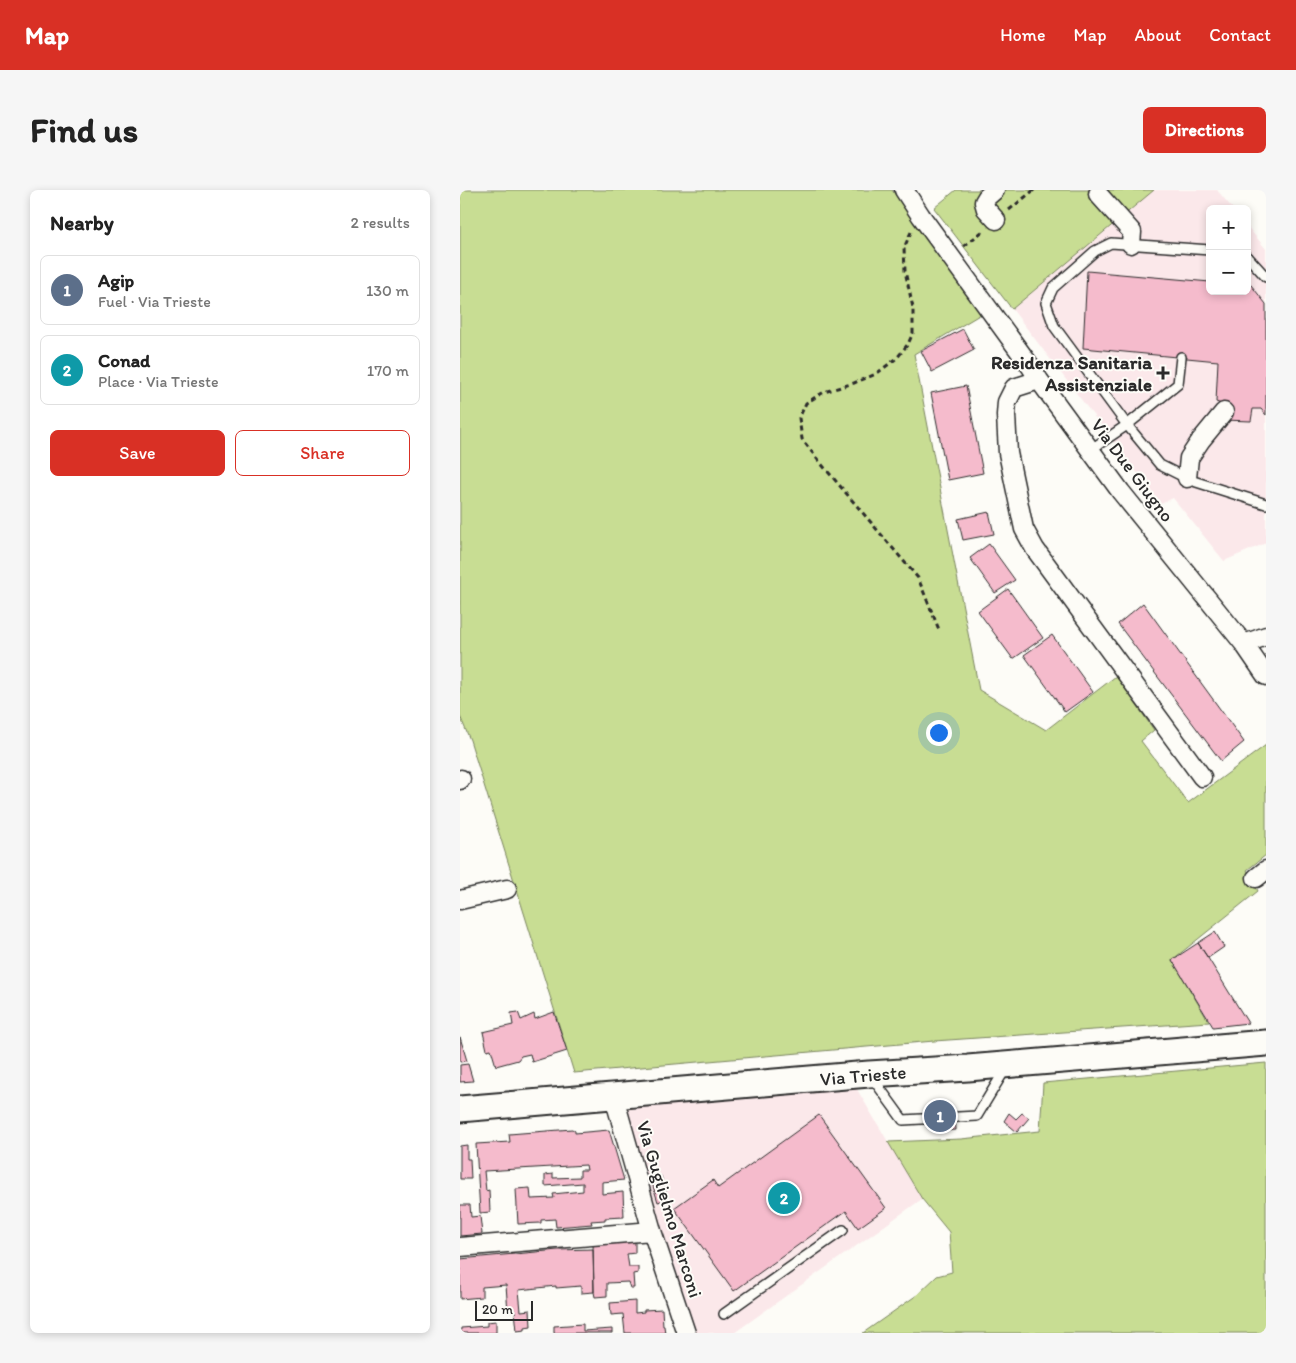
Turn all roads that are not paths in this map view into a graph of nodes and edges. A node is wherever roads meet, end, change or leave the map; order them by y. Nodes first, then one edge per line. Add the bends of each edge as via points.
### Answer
1 (904, 190) edge
2 (995, 190) edge
3 (1098, 194) dead end
4 (996, 220) dead end
5 (1131, 244) junction
6 (1206, 250) edge
7 (1251, 260) edge
8 (1266, 277) edge
9 (1181, 357) dead end
10 (1039, 380) junction
11 (1224, 412) dead end
12 (1127, 424) junction
13 (1090, 450) junction
14 (1187, 478) junction
15 (1266, 504) edge
16 (1266, 636) edge
17 (1244, 644) junction
18 (1266, 676) edge
19 (1202, 777) dead end
20 (507, 889) dead end
21 (460, 900) edge
22 (1266, 1043) edge
23 (1008, 1065) junction
24 (870, 1074) junction
25 (614, 1097) junction
26 (460, 1109) edge
27 (843, 1230) dead end
28 (652, 1231) junction
29 (460, 1247) edge
30 (724, 1314) dead end
31 (686, 1333) edge

1 - 10 street, Via Due Giugno
2 - 4 street via 984,202
3 - 5 street via 1132,232
5 - 6 lane
5 - 12 lane via 1111,243 1095,250 1053,288 1046,303 1054,326
7 - 8 lane
9 - 12 lane via 1178,384
10 - 13 street, Via Due Giugno
10 - 19 street via 1014,388 1007,402 1008,453 1024,529 1034,549
11 - 14 street via 1189,458
12 - 13 lane
12 - 14 lane via 1160,465
13 - 17 street, Via Due Giugno
14 - 15 lane
16 - 17 street
17 - 18 street, Via Due Giugno
20 - 21 street
22 - 23 street, Via Trieste
23 - 24 street, Via Trieste
23 - 24 lane via 977,1116 903,1120
24 - 25 street, Via Trieste
25 - 26 street, Via Trieste
25 - 28 street, Via Guglielmo Marconi
27 - 30 lane
28 - 29 street
28 - 31 street, Via Guglielmo Marconi

